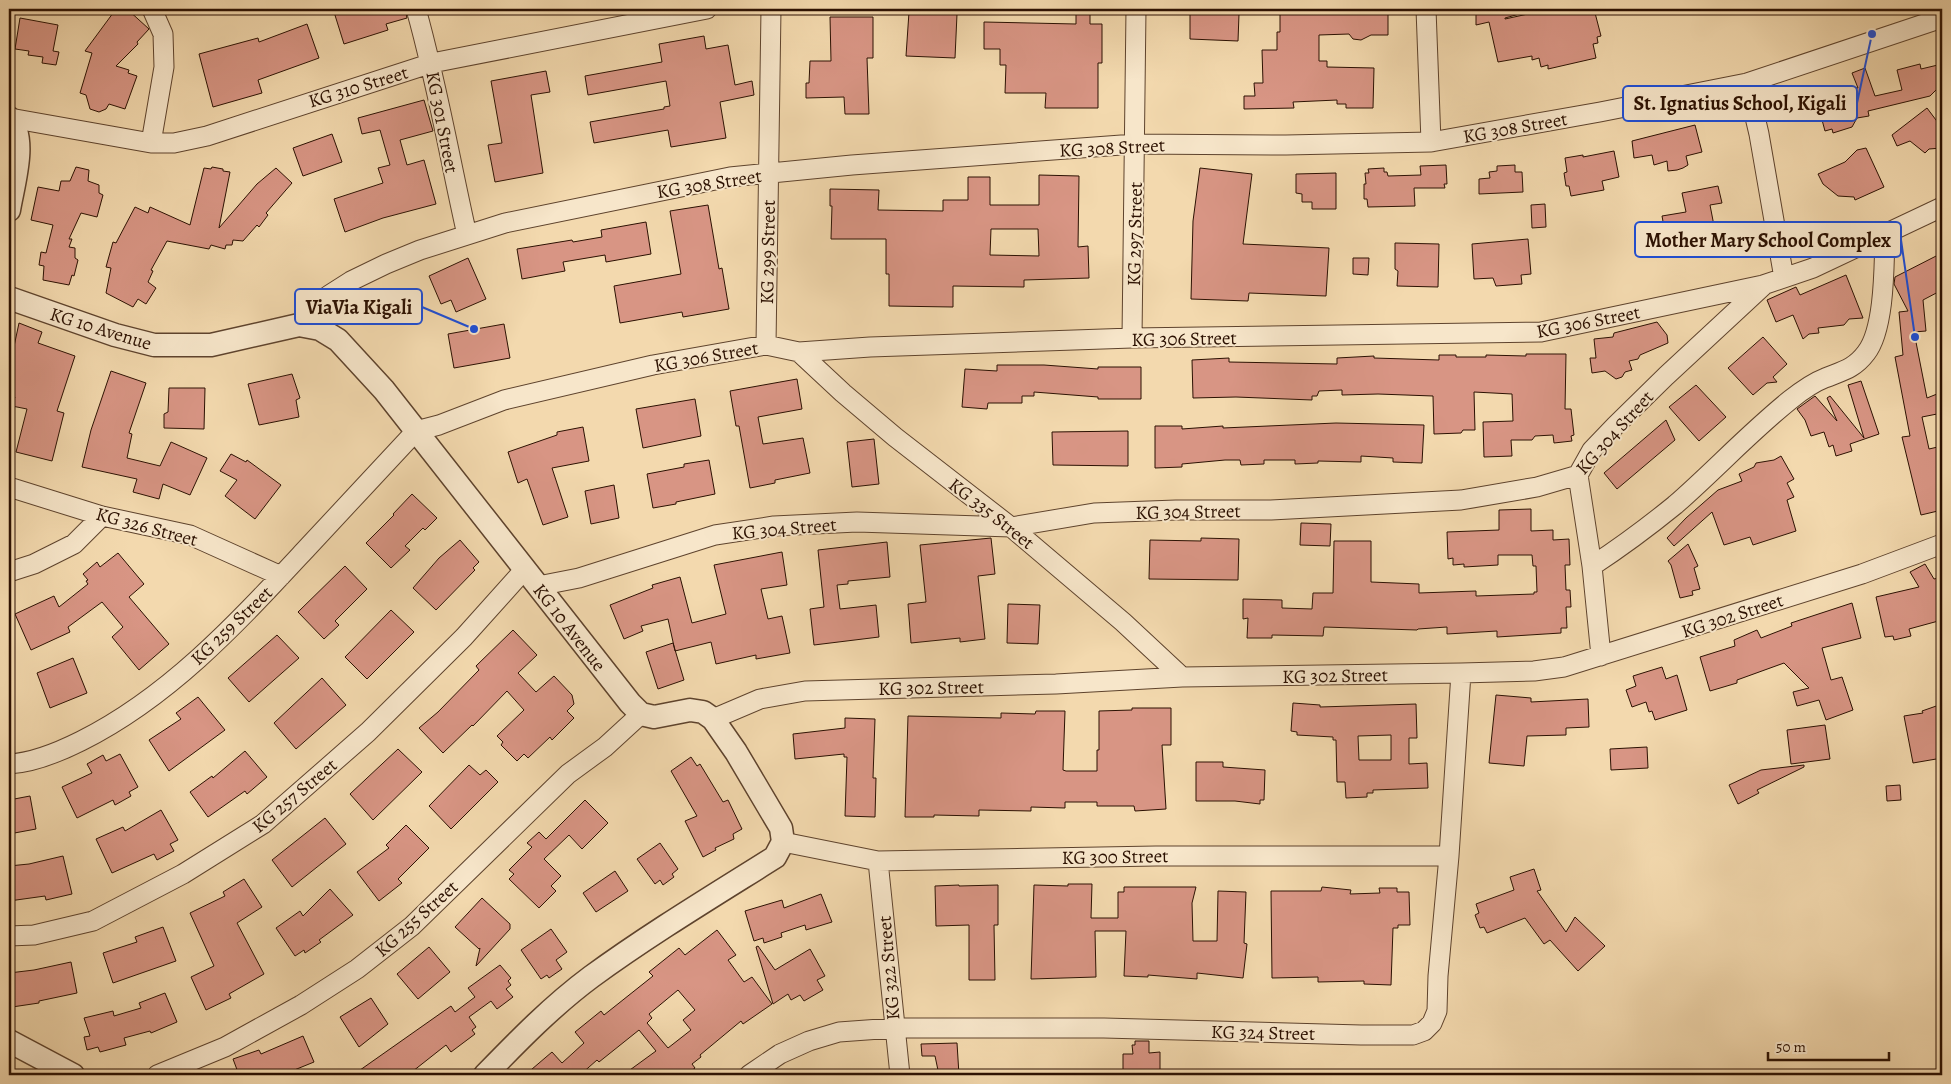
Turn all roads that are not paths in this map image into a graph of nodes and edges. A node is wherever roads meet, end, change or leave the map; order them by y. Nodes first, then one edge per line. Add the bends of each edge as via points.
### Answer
1 (152, 9) edge
2 (416, 9) edge
3 (707, 9) edge
4 (771, 9) edge
5 (1136, 9) edge
6 (1426, 9) edge
7 (1942, 18) edge
8 (432, 63) junction
9 (1747, 83) junction
10 (9, 118) edge
11 (1430, 142) junction
12 (151, 143) junction
13 (1135, 144) junction
14 (768, 174) junction
15 (1942, 206) edge
16 (9, 210) edge
17 (1885, 234) junction
18 (467, 236) junction
19 (1784, 278) junction
20 (1763, 285) junction
21 (9, 298) edge
22 (299, 325) junction
23 (1132, 338) junction
24 (766, 345) junction
25 (799, 352) junction
26 (416, 431) junction
27 (1578, 476) junction
28 (9, 487) edge
29 (102, 516) junction
30 (1011, 527) junction
31 (1942, 544) edge
32 (1592, 566) junction
33 (9, 572) edge
34 (281, 576) junction
35 (531, 578) junction
36 (1601, 656) junction
37 (1461, 673) junction
38 (1182, 677) junction
39 (641, 714) junction
40 (713, 718) junction
41 (9, 764) edge
42 (783, 842) junction
43 (1449, 856) junction
44 (878, 861) junction
45 (9, 936) edge
46 (894, 1028) junction
47 (9, 1041) edge
48 (68, 1074) edge
49 (157, 1075) edge
50 (485, 1075) edge
51 (749, 1075) edge
52 (900, 1075) edge

1 - 12 street via 164,34 164,67
2 - 8 street, KG 301 Street
3 - 8 street, KG 310 Street
4 - 14 street, KG 299 Street
5 - 13 street, KG 297 Street
6 - 11 street
7 - 9 street, KG 308 Street
8 - 12 street, KG 310 Street via 207,136 174,143
8 - 18 street, KG 301 Street via 446,146
9 - 11 street, KG 308 Street
9 - 19 street
10 - 12 street, KG 310 Street
10 - 16 street via 18,135 18,150
11 - 13 street, KG 308 Street
13 - 14 street, KG 308 Street
13 - 23 street, KG 297 Street
14 - 18 street, KG 308 Street via 730,177 633,196 505,223
14 - 24 street, KG 299 Street
15 - 17 street, KG 306 Street
17 - 19 street, KG 306 Street
17 - 32 street via 1876,336 1867,353 1843,372 1811,384 1789,401 1674,505
18 - 22 street, KG 308 Street via 386,264 351,281 330,295
19 - 20 street, KG 306 Street
20 - 23 street, KG 306 Street via 1541,332
20 - 27 street, KG 304 Street via 1592,450
21 - 22 street, KG 10 Avenue via 154,346 211,345
22 - 26 street, KG 10 Avenue via 320,328 338,340
23 - 25 street, KG 306 Street
24 - 25 street, KG 306 Street
24 - 26 street, KG 306 Street via 653,365 504,400
25 - 30 street, KG 335 Street via 895,437
26 - 34 street, KG 259 Street
26 - 35 street, KG 10 Avenue
27 - 30 street, KG 304 Street via 1537,488 1461,500 1270,510 1094,513
27 - 32 street
28 - 29 street, KG 326 Street
29 - 33 street via 74,544 34,564
29 - 34 street, KG 326 Street via 190,535
30 - 35 street, KG 304 Street via 857,522 774,526 714,535 579,578
30 - 38 street, KG 335 Street
31 - 36 street, KG 302 Street via 1862,574
32 - 36 street
34 - 41 street, KG 259 Street via 237,622 157,694 111,726 64,749 20,764
35 - 39 street, KG 10 Avenue
35 - 45 street, KG 257 Street via 464,637 368,732 263,824 183,874 93,921 34,935
36 - 37 street, KG 302 Street via 1564,667 1534,671
37 - 38 street, KG 302 Street
37 - 43 street, KG 324 Street
38 - 40 street, KG 302 Street via 1056,684 805,690 760,699
39 - 40 street via 654,717 690,710
39 - 49 street, KG 255 Street via 605,747 568,774 412,926 357,969 301,1005 224,1047
40 - 42 street via 781,828
42 - 44 street, KG 300 Street
42 - 50 street via 775,857 590,978 529,1030
43 - 44 street, KG 300 Street via 1156,856
43 - 46 street, KG 324 Street via 1437,1011 1424,1031 1413,1035 1104,1028
44 - 46 street, KG 322 Street
46 - 51 street, KG 324 Street via 839,1032 809,1041 780,1054
46 - 52 street, KG 322 Street
47 - 48 street

